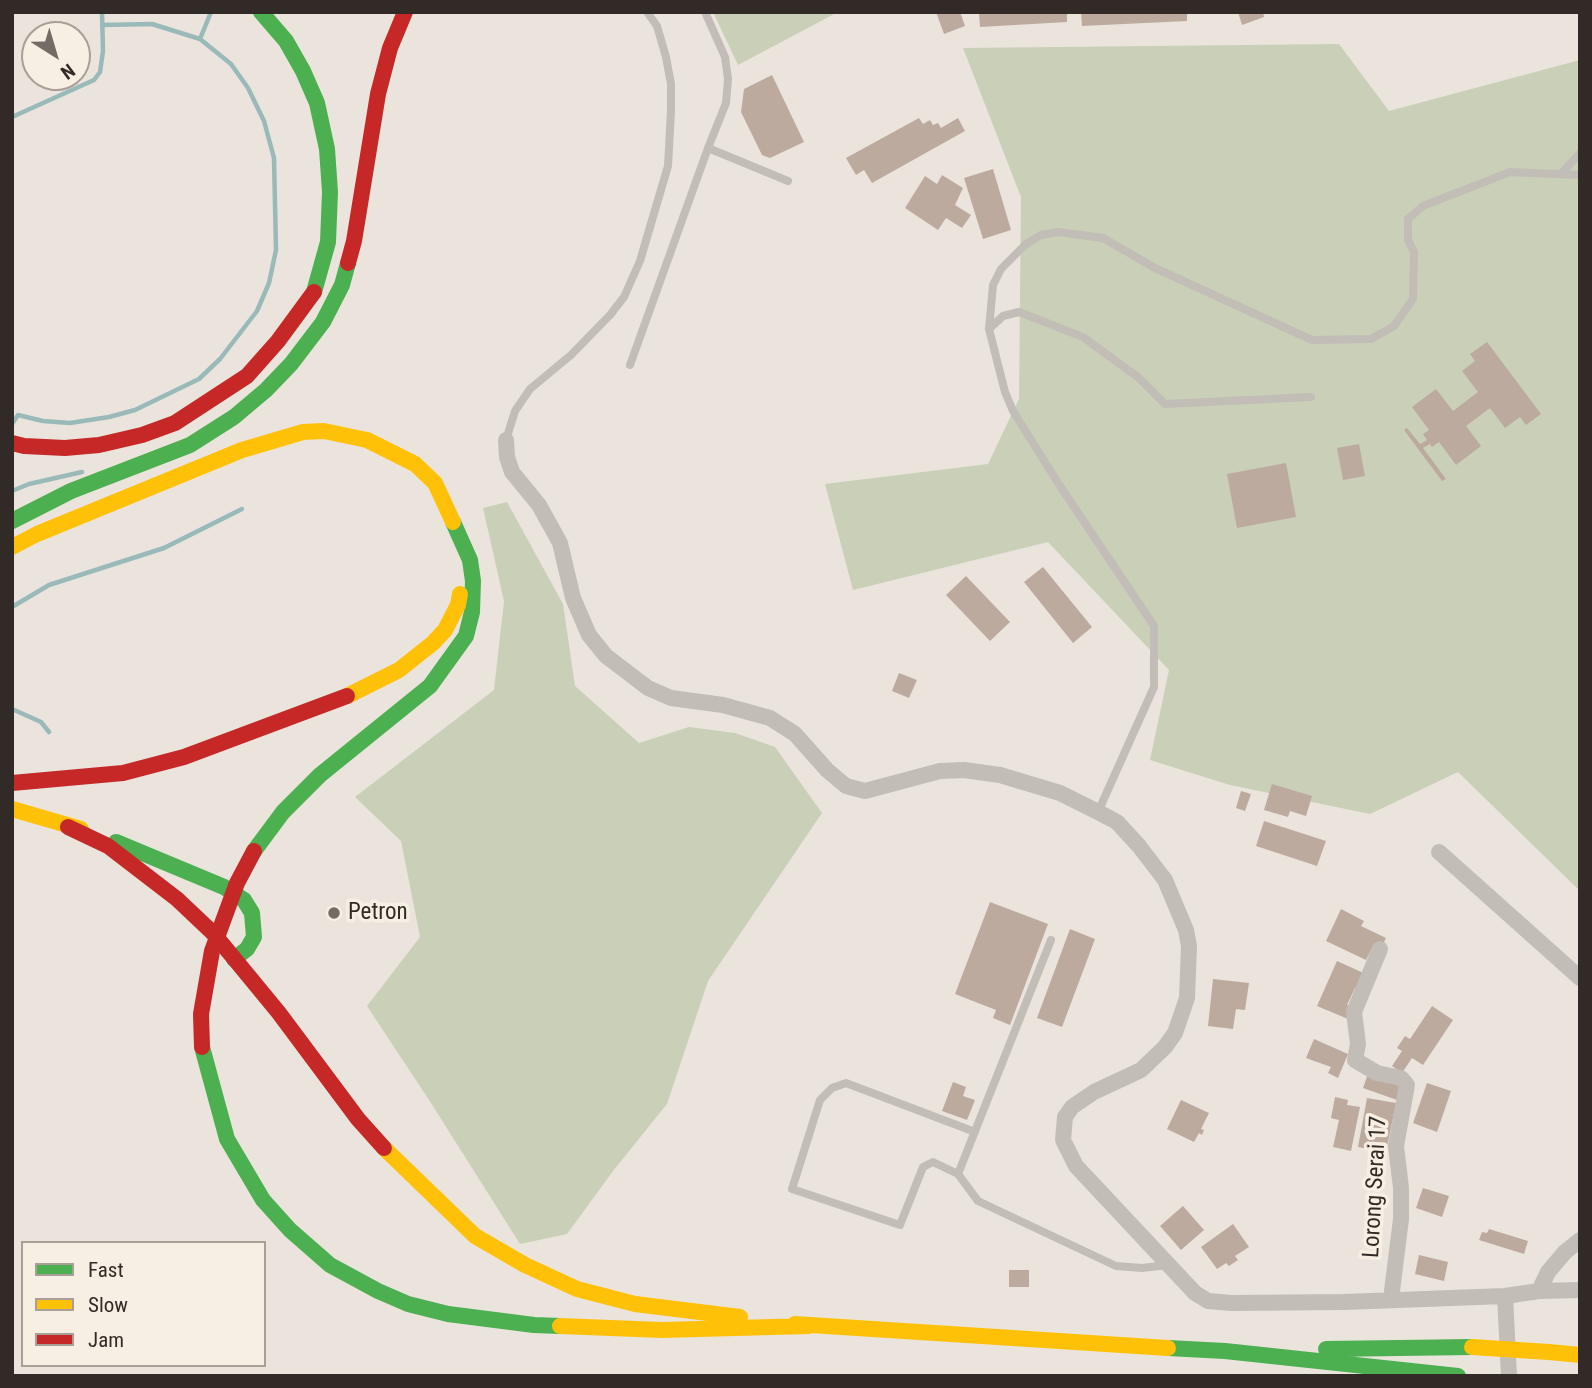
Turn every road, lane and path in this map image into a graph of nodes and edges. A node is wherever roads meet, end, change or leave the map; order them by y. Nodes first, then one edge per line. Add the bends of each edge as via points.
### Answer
1 (261, 12) edge
2 (405, 12) edge
3 (647, 12) edge
4 (654, 12) edge
5 (705, 12) edge
6 (657, 26) junction
7 (708, 148) junction
8 (1580, 153) edge
9 (1561, 174) junction
10 (1580, 175) edge
11 (788, 181) dead end
12 (989, 329) junction
13 (630, 365) dead end
14 (1311, 397) dead end
15 (506, 440) joint
16 (12, 443) edge
17 (12, 521) edge
18 (12, 547) edge
19 (470, 560) junction
20 (12, 783) edge
21 (12, 809) edge
22 (1098, 812) junction
23 (68, 827) junction
24 (1439, 852) dead end
25 (1051, 940) dead end
26 (1380, 949) dead end
27 (234, 959) junction
28 (1580, 978) edge
29 (975, 1132) junction
30 (958, 1174) junction
31 (1580, 1240) edge
32 (1168, 1265) junction
33 (1580, 1290) edge
34 (1539, 1291) junction
35 (1505, 1296) junction
36 (1391, 1299) junction
37 (809, 1326) junction
38 (1225, 1350) junction
39 (1580, 1355) edge
40 (1458, 1376) edge
41 (1509, 1376) edge

1 - 16 main road via 286,41 303,71 317,103 327,149 328,242 314,292 247,376 175,423 99,445 65,448
2 - 17 main road via 378,94 354,241 342,285 323,322 266,390 234,417 190,445 71,491
3 - 6 lane
4 - 6 lane
5 - 7 lane via 725,57 728,79 726,103
6 - 15 lane via 671,84 668,166 640,261 610,315 530,389 515,411
7 - 11 lane
7 - 13 lane
8 - 9 lane
9 - 10 lane
9 - 12 lane via 1510,173 1423,206 1408,219 1408,240 1414,252 1413,299 1394,326 1371,339 1312,340 1156,268 1103,238 1058,232 1026,244 1000,269 993,285
12 - 14 lane via 1003,316 1019,312 1083,337 1139,378 1165,404
12 - 22 lane via 1013,411 1154,626 1154,687
15 - 22 street via 512,472 550,523 559,543 573,598 589,635 606,656 648,688 671,698 770,718 796,734 846,786 864,791 940,771 964,770 1000,775 1060,793
18 - 19 main road via 242,450 303,432 324,431 367,440 415,464 435,484
19 - 20 main road via 458,605 445,630 415,659 362,690 184,757 123,773
19 - 37 main road, bridge via 472,611 466,636 449,662 430,685 320,775 283,812 254,850 237,883 212,951 201,1014 202,1047 227,1139 263,1200 290,1230 330,1265 408,1304 534,1325 662,1331
21 - 23 main road
22 - 32 street via 1117,822 1165,880 1187,938 1187,998 1165,1047 1141,1070 1072,1107 1065,1117 1063,1140 1076,1166
23 - 27 main road via 108,846 177,899
23 - 27 main road via 95,832 224,887 244,900 252,913 254,937
24 - 28 street
25 - 29 lane
26 - 36 street, Lorong Serai 17 via 1354,1012 1355,1060 1377,1073 1401,1078 1407,1085 1396,1146 1401,1219
27 - 37 main road via 358,1119 396,1162 475,1236 577,1289 635,1304
29 - 30 lane
29 - 30 lane via 846,1083 820,1100 792,1189 900,1225 923,1167 933,1163
30 - 32 lane via 978,1201 1116,1266
31 - 34 street via 1548,1272
32 - 36 street via 1208,1301
33 - 34 street
34 - 35 street
35 - 36 street
35 - 41 street
37 - 38 main road
38 - 39 main road, bridge via 1472,1347
38 - 40 main road

